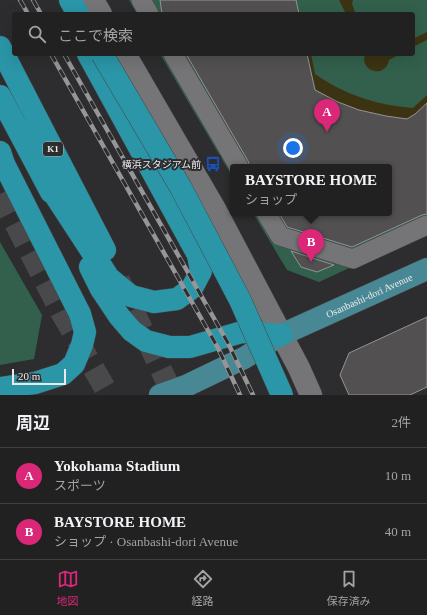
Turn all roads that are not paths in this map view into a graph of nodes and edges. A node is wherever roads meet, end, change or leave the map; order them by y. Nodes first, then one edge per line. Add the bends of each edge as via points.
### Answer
1 (58, 0) edge
2 (70, 0) edge
3 (93, 0) edge
4 (141, 0) edge
5 (65, 12) edge
6 (77, 12) edge
7 (100, 12) edge
8 (148, 12) edge
9 (0, 47) edge
10 (89, 56) edge
11 (103, 56) edge
12 (126, 56) edge
13 (174, 56) edge
14 (0, 96) edge
15 (0, 152) edge
16 (237, 164) edge
17 (45, 180) junction
18 (268, 216) edge
19 (427, 225) edge
20 (106, 252) dead end
21 (427, 269) edge
22 (281, 335) junction
23 (0, 388) edge
24 (160, 395) edge
25 (282, 395) edge
26 (311, 395) edge

1 - 5 highway
2 - 6 highway
3 - 7 street
4 - 8 street
9 - 20 highway, K1
10 - 17 highway via 198,255 201,271 192,288 177,299 154,302 131,296 109,278
11 - 25 highway, bridge via 181,188 240,300
12 - 22 street via 215,209
13 - 16 street
14 - 17 highway
15 - 23 highway via 80,314 85,332 74,364 63,374 35,383
17 - 22 highway via 101,289 118,316 146,341 169,347 190,347 242,332
18 - 19 street via 280,236 353,259
21 - 22 main road, Osanbashi-dori Avenue
22 - 24 main road, Osanbashi-dori Avenue via 244,358 188,385
22 - 26 street

